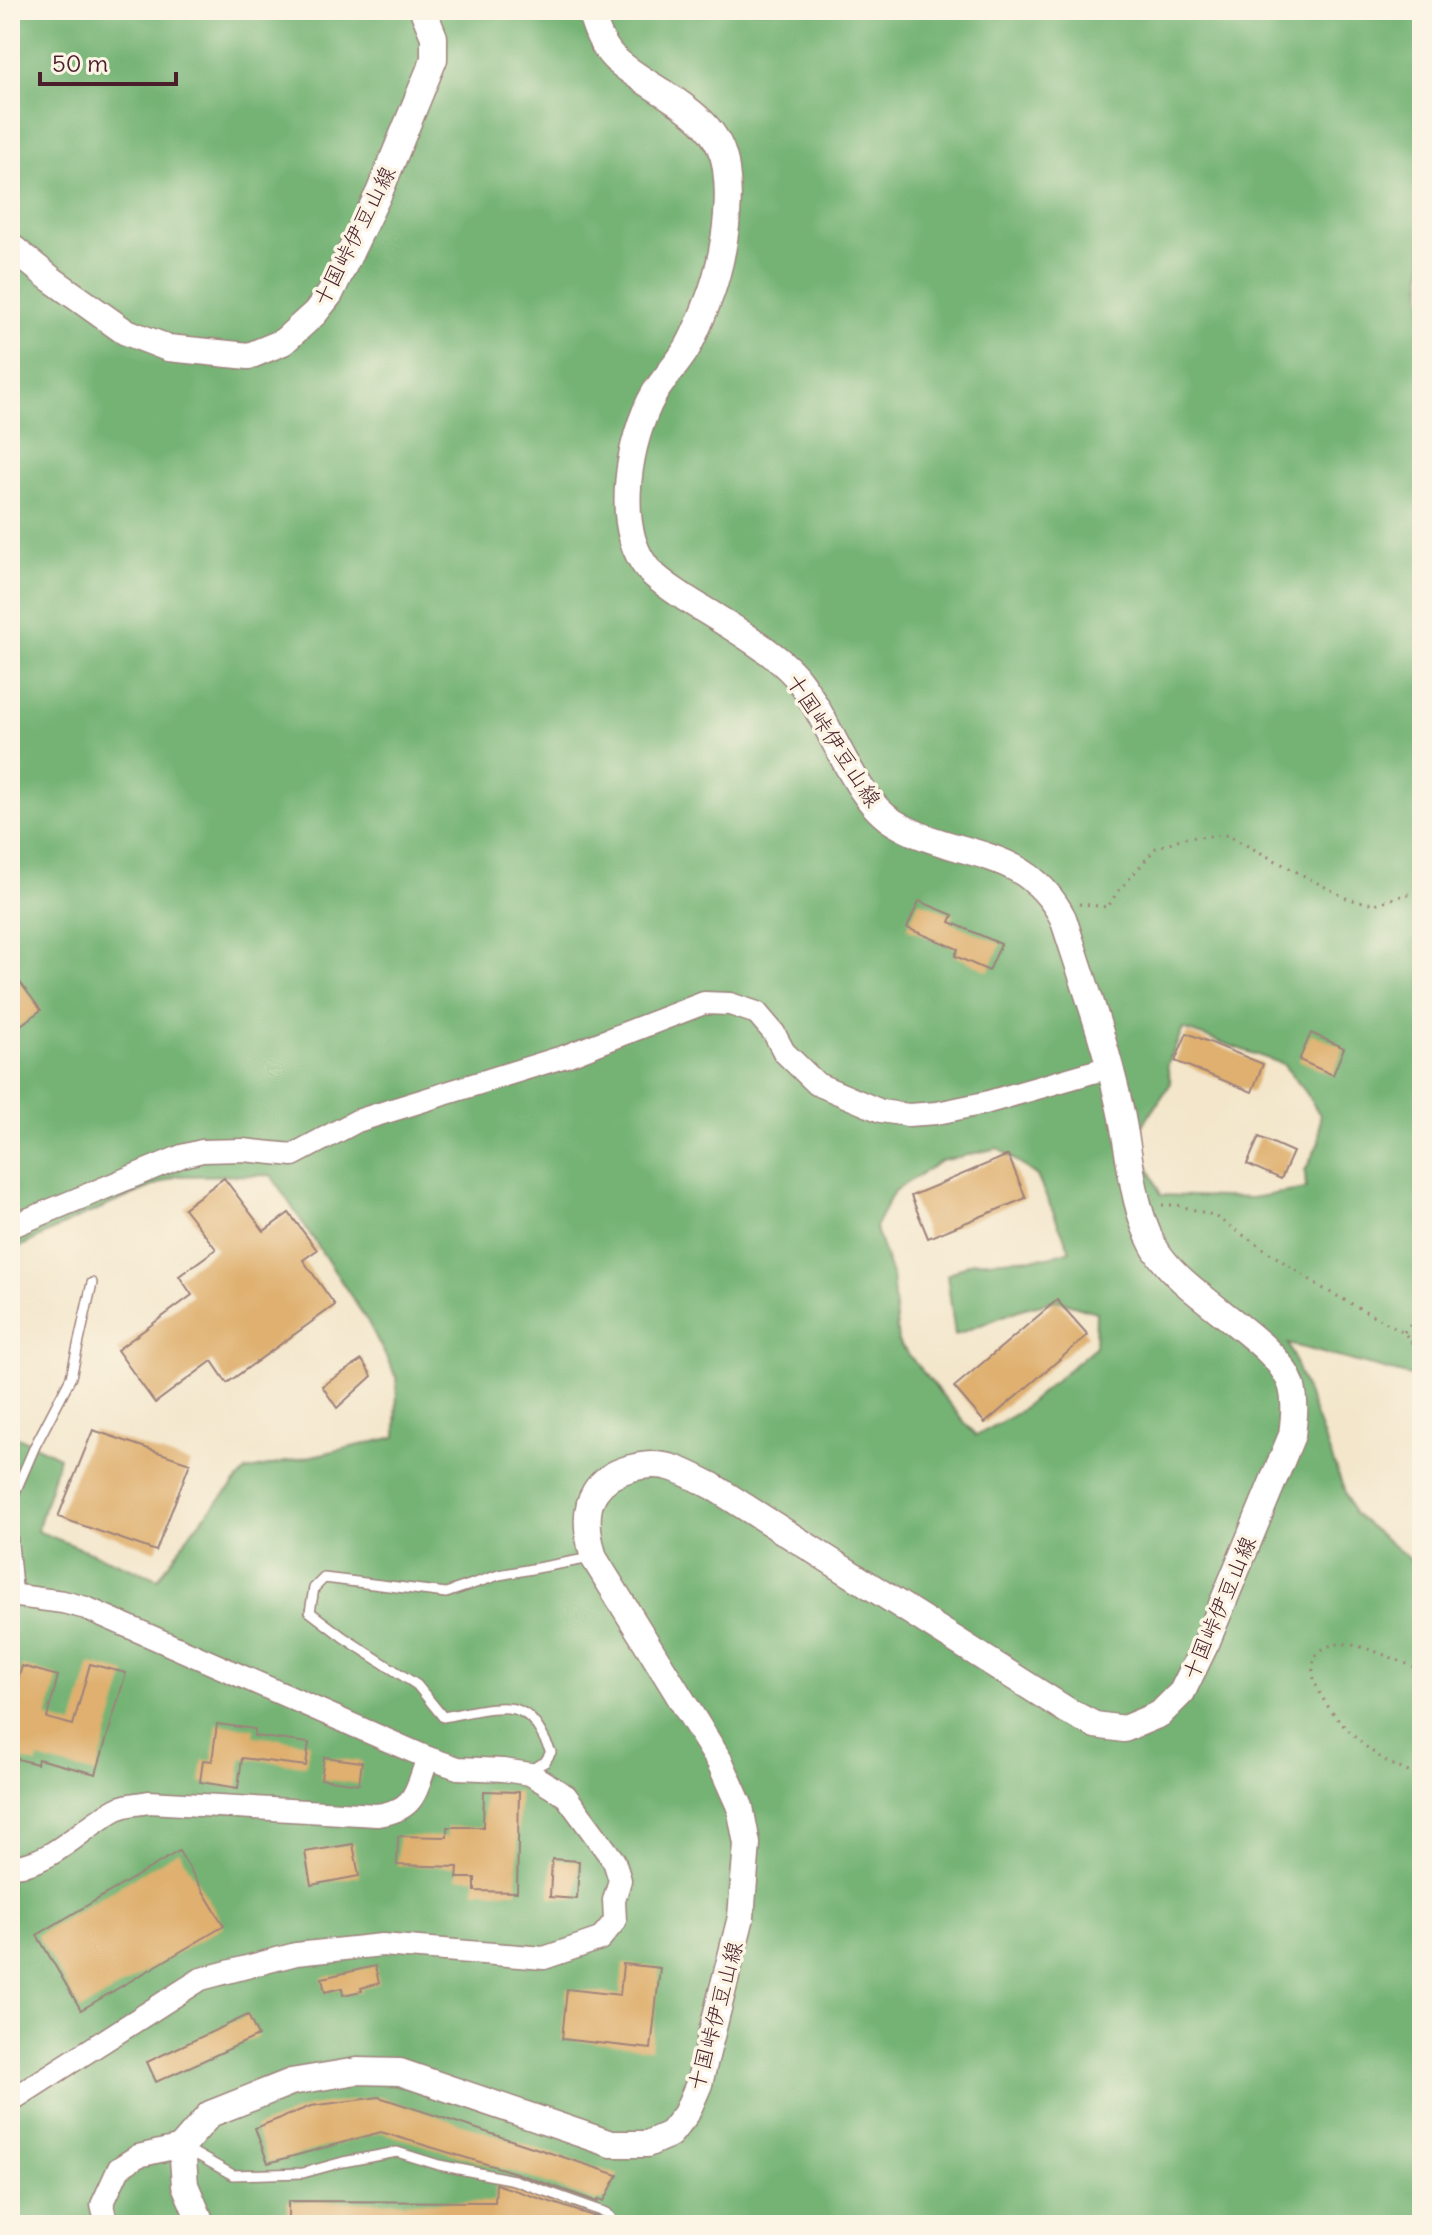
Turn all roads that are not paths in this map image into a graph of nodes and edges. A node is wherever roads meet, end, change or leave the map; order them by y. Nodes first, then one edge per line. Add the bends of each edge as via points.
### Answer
1 (423, 10) edge
2 (590, 10) edge
3 (10, 246) edge
4 (1110, 1067) junction
5 (10, 1227) edge
6 (92, 1283) dead end
7 (10, 1504) edge
8 (10, 1512) edge
9 (594, 1558) junction
10 (14, 1596) edge
11 (428, 1758) junction
12 (524, 1773) junction
13 (10, 1866) edge
14 (10, 2101) edge
15 (182, 2146) junction
16 (107, 2225) edge
17 (202, 2225) edge
18 (616, 2225) edge

1 - 3 main road, 十国峠伊豆山線 via 434,37 434,59 379,193 330,294 283,342 249,356 168,348 124,331
2 - 4 main road, 十国峠伊豆山線 via 596,32 613,57 697,116 717,137 726,170 727,210 708,303 686,349 653,395 633,444 627,506 632,539 647,567 666,585 780,661 798,679 874,808 929,838 1004,861 1042,887 1063,918
4 - 5 street via 937,1113 881,1111 817,1084 784,1052 757,1013 704,1003 566,1056 357,1121 293,1155 229,1150 182,1156
4 - 9 main road, 十国峠伊豆山線 via 1139,1204 1154,1245 1181,1280 1270,1353 1291,1383 1295,1405 1292,1435 1207,1641 1182,1692 1160,1714 1124,1729 1095,1725 712,1486 672,1467 623,1469 595,1490 588,1537
6 - 7 lane via 71,1377
8 - 10 lane
9 - 12 lane via 499,1575 446,1593 324,1578 314,1588 310,1612 417,1685 443,1717 495,1708 519,1710 529,1718 551,1752 545,1762
9 - 15 main road, 十国峠伊豆山線 via 720,1762 740,1807 747,1844 741,1917 699,2084 686,2114 670,2134 647,2144 611,2144 400,2072 357,2071 291,2082 210,2114
10 - 11 street via 86,1608
11 - 12 street via 458,1768
11 - 13 street via 412,1801 397,1813 149,1802 120,1807 38,1861
12 - 14 street via 566,1796 614,1861 620,1880 615,1921 600,1939 544,1958 382,1945 256,1963 201,1979
15 - 16 street via 138,2156 119,2168 102,2205
15 - 17 main road via 185,2185
15 - 18 lane via 233,2175 303,2173 397,2152 514,2180 607,2213

